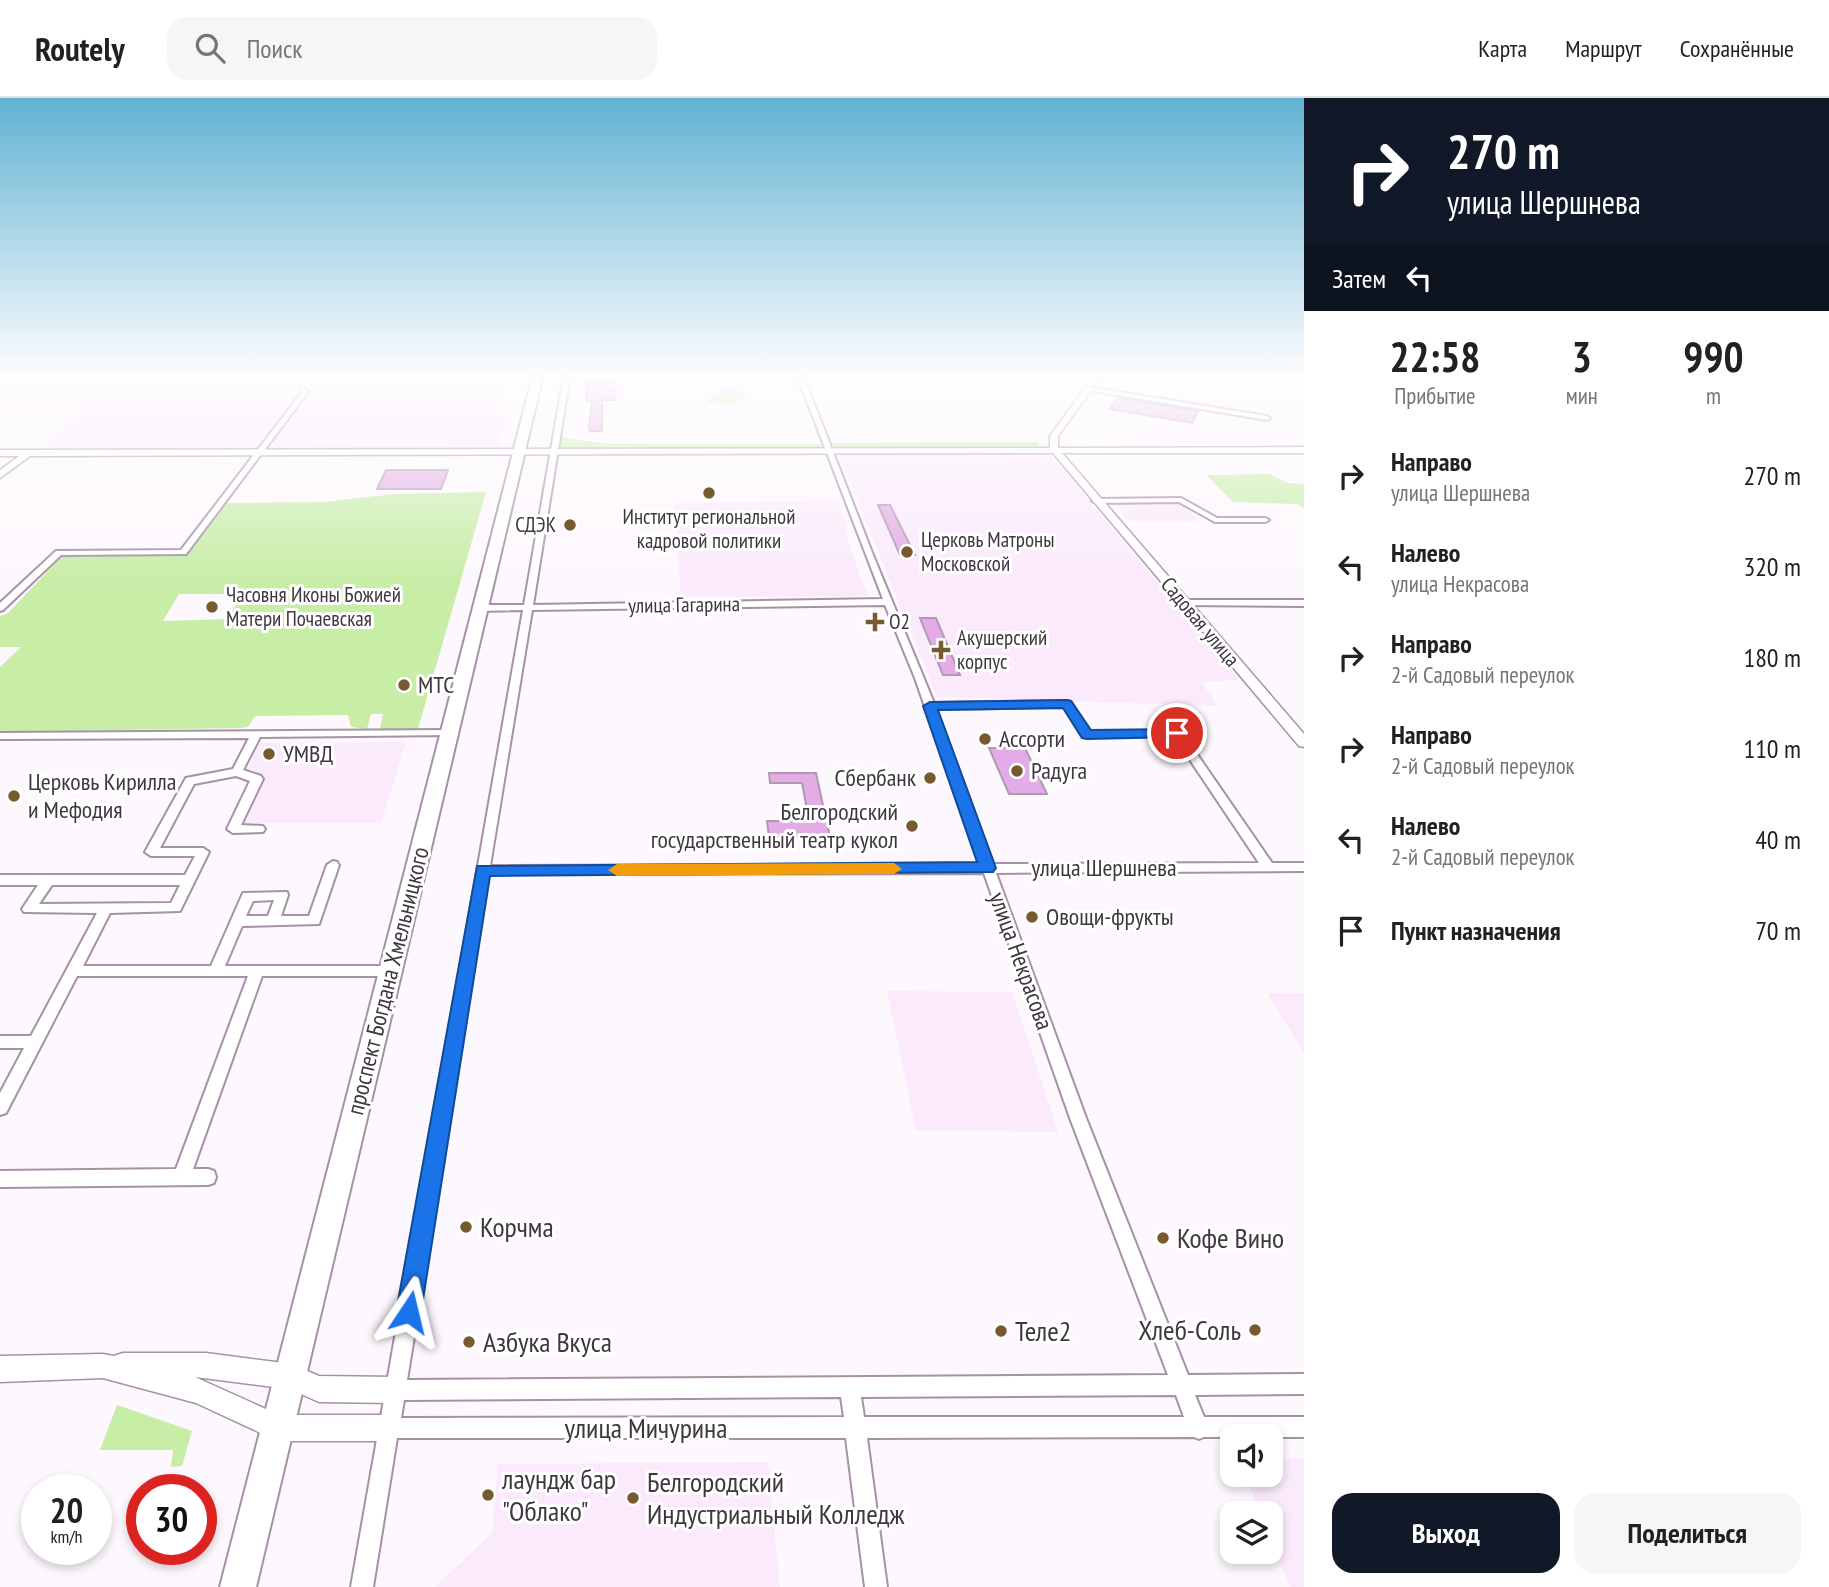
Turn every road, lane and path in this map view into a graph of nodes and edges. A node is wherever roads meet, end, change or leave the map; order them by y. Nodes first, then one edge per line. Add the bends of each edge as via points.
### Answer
1 (266, 444) edge
2 (521, 444) edge
3 (555, 444) edge
4 (828, 444) edge
5 (1054, 444) edge
6 (1304, 448) edge
7 (1054, 449) junction
8 (830, 450) junction
9 (260, 452) junction
10 (519, 452) junction
11 (554, 452) junction
12 (0, 453) edge
13 (20, 455) junction
14 (0, 475) edge
15 (1096, 501) junction
16 (1265, 520) dead end
17 (888, 602) junction
18 (1186, 603) junction
19 (1304, 603) edge
20 (528, 607) junction
21 (0, 608) edge
22 (481, 608) junction
23 (930, 706) junction
24 (449, 733) junction
25 (256, 734) junction
26 (0, 736) edge
27 (1304, 743) edge
28 (237, 772) junction
29 (259, 829) dead end
30 (333, 865) dead end
31 (1268, 867) junction
32 (1304, 867) edge
33 (988, 868) junction
34 (483, 870) junction
35 (0, 880) edge
36 (48, 880) junction
37 (189, 880) junction
38 (106, 909) junction
39 (237, 921) junction
40 (273, 921) junction
41 (72, 971) junction
42 (216, 971) junction
43 (257, 971) junction
44 (390, 971) junction
45 (0, 1042) edge
46 (36, 1042) junction
47 (0, 1108) edge
48 (181, 1177) junction
49 (208, 1177) dead end
50 (0, 1179) edge
51 (103, 1366) junction
52 (0, 1369) edge
53 (291, 1377) junction
54 (1304, 1384) edge
55 (1182, 1385) junction
56 (850, 1387) junction
57 (396, 1390) junction
58 (390, 1427) junction
59 (1304, 1427) edge
60 (278, 1428) junction
61 (856, 1428) junction
62 (1199, 1429) junction
63 (877, 1582) edge
64 (238, 1587) edge
65 (362, 1587) edge

1 - 9 street
2 - 10 main road, проспект Богдана Хмельницкого
3 - 11 street
4 - 8 street, улица Некрасова
5 - 7 main road
6 - 7 main road
7 - 8 main road
7 - 15 main road, Садовая улица
8 - 11 main road
8 - 17 street, улица Некрасова
9 - 10 main road
9 - 13 main road
9 - 21 street via 183,552 59,553
10 - 11 main road
10 - 22 main road, проспект Богдана Хмельницкого
11 - 20 street
12 - 13 main road
13 - 14 main road
15 - 16 street via 1181,500 1214,520
15 - 18 main road, Садовая улица
17 - 20 street, улица Гагарина
17 - 23 street, улица Некрасова
18 - 19 street
18 - 27 main road, Садовая улица
20 - 22 street, улица Гагарина
20 - 34 street
22 - 24 main road, проспект Богдана Хмельницкого
23 - 31 street via 1067,704 1087,735 1177,733
23 - 33 street, улица Некрасова
24 - 25 street
24 - 44 main road, проспект Богдана Хмельницкого
25 - 26 street
25 - 28 street
28 - 29 street via 257,779 233,829
28 - 37 street via 190,781 151,852 203,852
30 - 40 street via 314,921
31 - 32 street, улица Шершнева
31 - 33 street, улица Шершнева
33 - 34 street, улица Шершнева
33 - 55 street, улица Некрасова via 1082,1129
34 - 57 street
35 - 36 street
36 - 37 street
36 - 38 street via 29,909
37 - 38 street via 176,908
38 - 41 street
39 - 40 street
39 - 40 street via 248,896 282,895
39 - 42 street
41 - 42 street
41 - 46 street
42 - 43 street
43 - 44 street
43 - 48 street
44 - 53 main road, проспект Богдана Хмельницкого
45 - 46 street
46 - 47 street
48 - 49 street
48 - 50 street
51 - 52 main road, улица Мичурина
51 - 53 main road via 206,1365
51 - 60 main road, улица Мичурина via 198,1391
53 - 57 main road via 318,1389
53 - 60 main road, проспект Богдана Хмельницкого
54 - 55 street, улица Мичурина
55 - 56 street, улица Мичурина
55 - 62 street, улица Некрасова
56 - 57 street, улица Мичурина
56 - 61 street
57 - 58 street
58 - 60 main road, улица Мичурина
58 - 61 street, улица Мичурина
58 - 65 street
59 - 62 street, улица Мичурина
60 - 64 main road, проспект Богдана Хмельницкого
61 - 62 street, улица Мичурина
61 - 63 street

